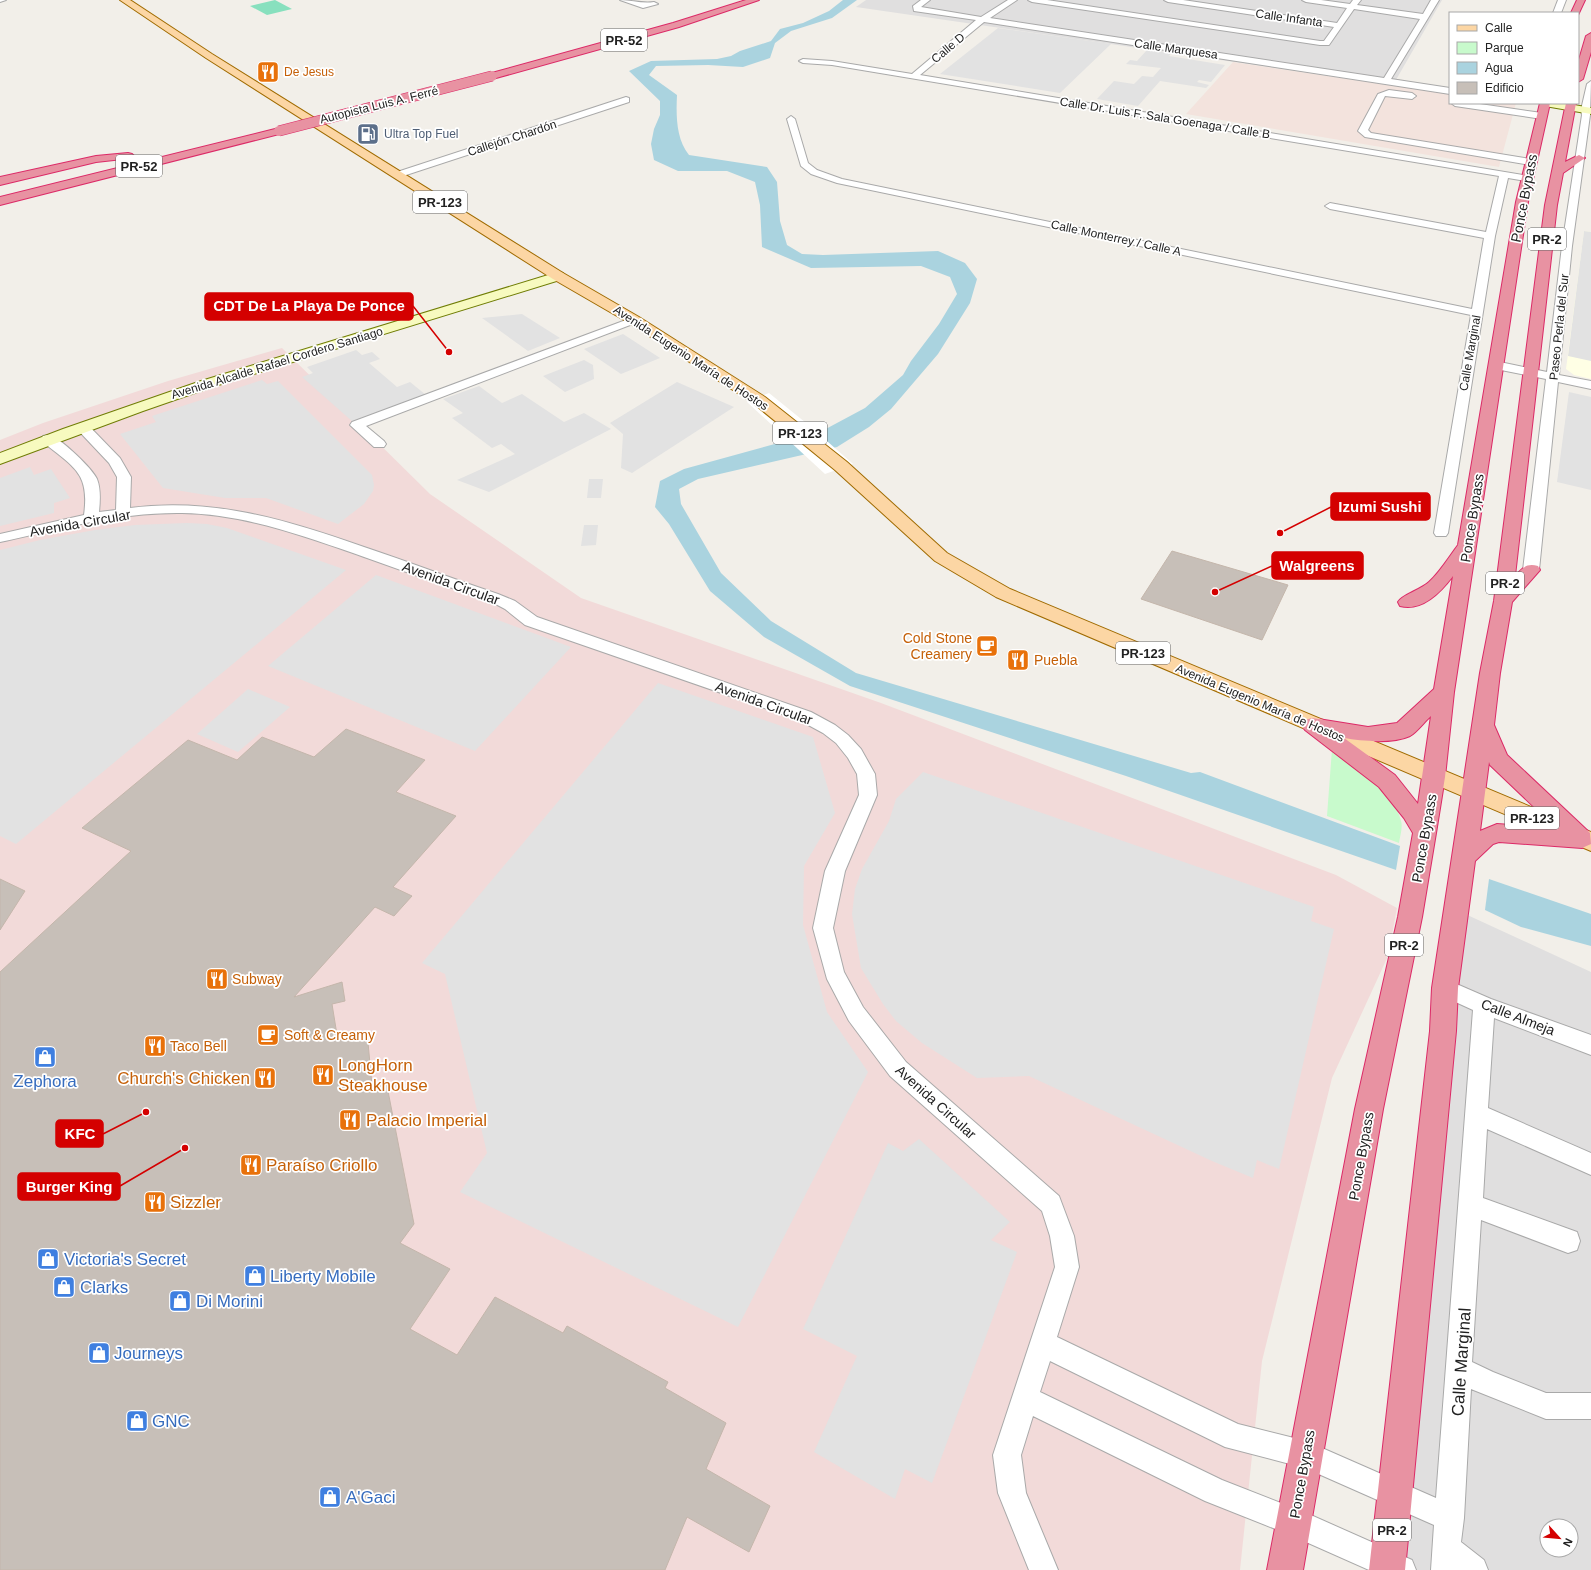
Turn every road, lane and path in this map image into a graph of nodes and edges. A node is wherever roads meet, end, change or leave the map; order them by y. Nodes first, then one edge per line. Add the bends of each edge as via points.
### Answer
1 (124, 0) edge
2 (624, 0) edge
3 (724, 0) edge
4 (755, 0) edge
5 (926, 0) edge
6 (1013, 0) edge
7 (1032, 0) edge
8 (1168, 0) edge
9 (1306, 0) edge
10 (1435, 0) edge
11 (1562, 0) edge
12 (1581, 0) edge
13 (1355, 3) edge
14 (654, 4) dead end
15 (1557, 12) edge
16 (1576, 12) edge
17 (1424, 17) junction
18 (981, 20) junction
19 (1338, 25) junction
20 (1591, 36) edge
21 (803, 61) dead end
22 (914, 76) junction
23 (1579, 76) edge
24 (1388, 78) junction
25 (1591, 84) edge
26 (1439, 86) junction
27 (1449, 86) edge
28 (1449, 91) edge
29 (1420, 98) dead end
30 (626, 100) dead end
31 (1462, 104) edge
32 (1544, 104) edge
33 (1558, 104) edge
34 (1571, 105) edge
35 (327, 107) dead end
36 (312, 111) dead end
37 (1588, 111) edge
38 (1542, 116) junction
39 (289, 117) dead end
40 (791, 119) dead end
41 (267, 122) dead end
42 (228, 132) dead end
43 (143, 152) dead end
44 (128, 156) junction
45 (1579, 158) junction
46 (1530, 162) junction
47 (1557, 171) junction
48 (1504, 174) junction
49 (397, 175) junction
50 (1526, 178) junction
51 (0, 180) edge
52 (0, 187) edge
53 (0, 201) edge
54 (1330, 206) dead end
55 (1490, 236) junction
56 (558, 276) junction
57 (1477, 313) junction
58 (634, 320) junction
59 (1495, 365) junction
60 (1530, 372) junction
61 (1553, 377) junction
62 (1591, 385) edge
63 (82, 427) junction
64 (48, 439) junction
65 (379, 444) dead end
66 (0, 459) edge
67 (123, 513) junction
68 (91, 518) junction
69 (1441, 533) dead end
70 (0, 538) edge
71 (1468, 545) junction
72 (1531, 570) joint
73 (1503, 601) junction
74 (1407, 602) dead end
75 (1444, 692) junction
76 (1484, 724) junction
77 (1312, 725) junction
78 (1434, 777) junction
79 (1473, 793) junction
80 (1425, 833) junction
81 (1587, 841) edge
82 (1464, 858) junction
83 (1445, 988) junction
84 (1484, 1005) junction
85 (1591, 1045) edge
86 (1478, 1114) junction
87 (1591, 1164) edge
88 (1471, 1205) junction
89 (1568, 1241) dead end
90 (1043, 1344) junction
91 (1460, 1370) junction
92 (1026, 1399) junction
93 (1591, 1406) edge
94 (1306, 1455) junction
95 (1396, 1494) junction
96 (1450, 1518) junction
97 (1294, 1522) junction
98 (1446, 1559) edge
99 (1392, 1568) edge
100 (1044, 1570) edge
101 (1285, 1570) edge
102 (1474, 1570) edge

1 - 49 main road, Avenida Eugenio María de Hostos / PR-123
2 - 14 street via 643,6
3 - 35 highway, Autopista Luis A. Ferré / PR-52 via 599,37
4 - 53 highway, Autopista Luis A. Ferré / PR-52, bridge via 676,25 492,76
5 - 18 street, Calle Marquesa via 917,6 917,10
6 - 18 street, Calle D
7 - 19 street, Calle Marquesa via 1313,43 1326,43
8 - 19 street, Calle Infanta
9 - 13 street, Calle Infanta
10 - 17 street
11 - 15 street
12 - 16 highway
13 - 17 street, Calle Infanta
13 - 19 street, Calle Marquesa
17 - 24 street
18 - 22 street, Calle D
18 - 24 street, Calle Marquesa
20 - 23 highway
21 - 22 street, Calle Dr. Luis F. Sala Goenaga / Calle B
22 - 48 street, Calle Dr. Luis F. Sala Goenaga / Calle B
24 - 26 street, Calle Marquesa
25 - 37 street, Paseo Perla del Sur
26 - 27 street, Calle Marquesa
26 - 28 street, Calle Marquesa
29 - 46 street via 1382,94 1363,131 1368,136
30 - 49 street, Callejón Chardón
31 - 38 street
32 - 38 highway, Ponce Bypass / PR-2
33 - 34 street
34 - 37 street
34 - 47 highway, Ponce Bypass / PR-2
36 - 39 highway, Autopista Luis A. Ferré
37 - 45 street, Paseo Perla del Sur
38 - 46 highway, Ponce Bypass / PR-2
40 - 57 street, Calle Monterrey / Calle A via 804,164 814,172 840,181
41 - 42 highway
43 - 44 highway, PR-52
44 - 51 highway via 96,159
44 - 52 highway, PR-52
45 - 47 highway
45 - 61 street, Paseo Perla del Sur via 1579,189
46 - 50 highway, Ponce Bypass / PR-2
47 - 60 highway, Ponce Bypass / PR-2
48 - 50 street, Calle Dr. Luis F. Sala Goenaga / Calle B
48 - 55 street, Calle Marginal
49 - 56 main road, Avenida Eugenio María de Hostos / PR-123
50 - 59 highway, Ponce Bypass / PR-2
54 - 55 street
55 - 57 street, Calle Marginal
56 - 58 main road, Avenida Eugenio María de Hostos / PR-123
56 - 63 street, Avenida Alcalde Rafael Cordero Santiago via 182,392
57 - 69 street, Calle Marginal
58 - 65 street via 357,425
58 - 77 main road, Avenida Eugenio María de Hostos / PR-123 via 759,400 841,466 941,556 1003,593
59 - 60 street
59 - 71 highway, Ponce Bypass / PR-2
60 - 61 street
60 - 73 highway, Ponce Bypass / PR-2
61 - 62 street
61 - 72 street, Paseo Perla del Sur
63 - 64 street, Avenida Alcalde Rafael Cordero Santiago
63 - 67 street via 115,461 124,477
64 - 66 street, Avenida Alcalde Rafael Cordero Santiago
64 - 68 street via 88,476 93,504
67 - 68 street, Avenida Circular
67 - 90 street, Avenida Circular via 182,509 236,513 308,532 493,596 531,621 805,716 842,738 866,774 868,794 835,871 823,928 834,973 856,1014 898,1069 1050,1204 1062,1236 1067,1267
68 - 70 street, Avenida Circular
71 - 74 highway via 1436,586 1423,596
71 - 75 highway, Ponce Bypass / PR-2
72 - 73 highway
73 - 76 highway, Ponce Bypass / PR-2
75 - 77 highway via 1403,730 1368,735
75 - 78 highway, Ponce Bypass / PR-2
76 - 79 highway, Ponce Bypass / PR-2
76 - 81 highway via 1498,759
77 - 78 main road, Avenida Eugenio María de Hostos / PR-123
77 - 80 highway via 1387,781
78 - 79 main road, Avenida Eugenio María de Hostos / PR-123
78 - 80 highway, Ponce Bypass / PR-2
79 - 81 main road, Avenida Eugenio María de Hostos / PR-123
79 - 82 highway, Ponce Bypass / PR-2
80 - 94 highway, Ponce Bypass / PR-2 via 1410,917 1369,1109
81 - 82 highway via 1497,833 1485,838
82 - 83 highway, Ponce Bypass / PR-2
83 - 84 street, Calle Almeja
83 - 95 highway, Ponce Bypass / PR-2 via 1443,1031
84 - 85 street, Calle Almeja
84 - 86 street, Calle Marginal
86 - 87 street
86 - 88 street, Calle Marginal
88 - 89 street
88 - 91 street, Calle Marginal
90 - 92 street, Avenida Circular
90 - 94 street via 1235,1437
91 - 93 street via 1546,1406
91 - 96 street, Calle Marginal
92 - 97 street via 1215,1491
92 - 100 street, Avenida Circular via 1007,1456 1012,1493
94 - 95 street
94 - 97 highway, Ponce Bypass / PR-2
95 - 96 street
95 - 99 highway, Ponce Bypass / PR-2
96 - 98 street, Calle Marginal
97 - 99 street
97 - 101 highway, Ponce Bypass / PR-2
98 - 102 street

